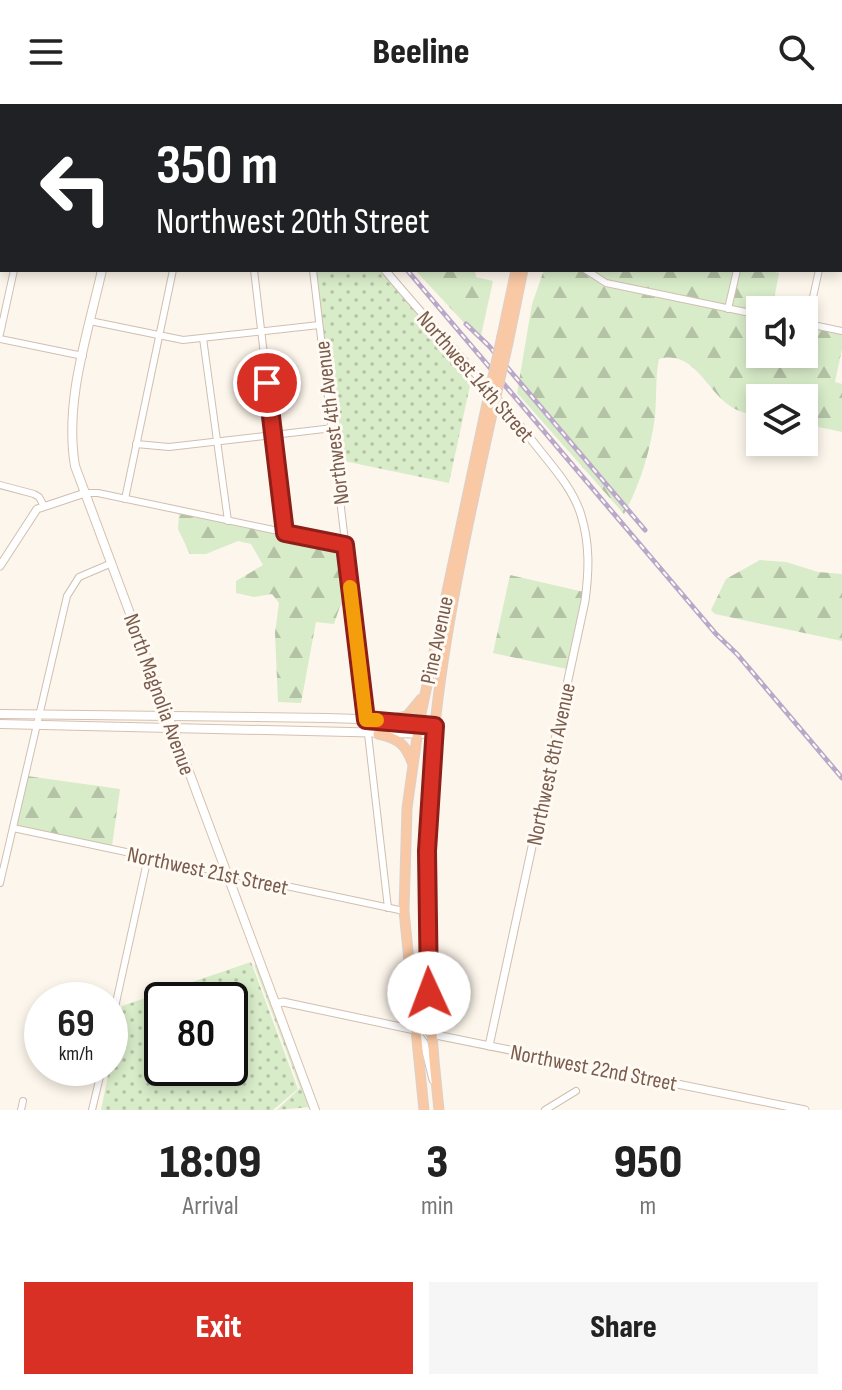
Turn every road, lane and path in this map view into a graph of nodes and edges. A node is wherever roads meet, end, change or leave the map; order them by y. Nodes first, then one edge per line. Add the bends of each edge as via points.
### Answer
1 (14, 272) edge
2 (102, 272) edge
3 (173, 272) edge
4 (254, 272) edge
5 (313, 272) edge
6 (387, 272) edge
7 (516, 272) edge
8 (522, 272) edge
9 (589, 272) edge
10 (737, 272) edge
11 (818, 272) edge
12 (812, 296) edge
13 (728, 309) junction
14 (746, 312) edge
15 (90, 321) junction
16 (319, 325) junction
17 (818, 326) edge
18 (261, 331) junction
19 (842, 331) edge
20 (159, 335) junction
21 (0, 337) edge
22 (203, 338) junction
23 (505, 339) junction
24 (83, 356) junction
25 (333, 428) junction
26 (273, 435) junction
27 (217, 443) junction
28 (136, 444) junction
29 (566, 484) joint
30 (0, 485) edge
31 (85, 493) junction
32 (125, 499) junction
33 (44, 506) junction
34 (228, 521) junction
35 (285, 533) junction
36 (345, 545) junction
37 (112, 563) junction
38 (0, 566) edge
39 (443, 629) junction
40 (425, 693) junction
41 (40, 713) junction
42 (0, 714) edge
43 (168, 714) junction
44 (328, 718) junction
45 (366, 720) junction
46 (388, 720) junction
47 (37, 723) junction
48 (0, 724) edge
49 (172, 728) junction
50 (418, 728) junction
51 (435, 730) junction
52 (306, 732) junction
53 (373, 734) junction
54 (412, 762) junction
55 (407, 808) junction
56 (429, 810) junction
57 (13, 828) junction
58 (3, 856) edge
59 (148, 857) junction
60 (227, 874) junction
61 (0, 883) edge
62 (388, 908) junction
63 (404, 911) junction
64 (121, 982) edge
65 (410, 982) junction
66 (275, 1004) junction
67 (415, 1030) junction
68 (431, 1034) junction
69 (489, 1046) junction
70 (98, 1086) edge
71 (576, 1091) dead end
72 (437, 1093) junction
73 (23, 1101) dead end
74 (21, 1110) edge
75 (92, 1110) edge
76 (315, 1110) edge
77 (424, 1110) edge
78 (439, 1110) edge
79 (545, 1110) edge
80 (805, 1110) edge

1 - 21 street
2 - 15 main road, North Magnolia Avenue
3 - 20 street
4 - 18 street
5 - 16 street, Northwest 4th Avenue
6 - 29 street, Northwest 14th Street
7 - 23 highway, Pine Avenue
8 - 23 highway, Pine Avenue
9 - 13 street via 606,283
10 - 13 street
11 - 12 street
13 - 14 street
15 - 20 street
15 - 24 main road, North Magnolia Avenue
16 - 18 street
16 - 25 street, Northwest 4th Avenue
17 - 19 street
18 - 22 street
18 - 26 street
20 - 22 street
20 - 28 street
21 - 24 street
22 - 27 street
23 - 39 highway, Pine Avenue, bridge
24 - 31 main road, North Magnolia Avenue via 71,423 75,466
25 - 26 street
25 - 36 street, Northwest 4th Avenue
26 - 27 street
26 - 35 street
27 - 28 street
27 - 34 street
28 - 32 street
29 - 69 street, Northwest 8th Avenue via 581,513 588,578
30 - 33 street via 34,494
31 - 32 street
31 - 33 street
31 - 37 main road, North Magnolia Avenue
32 - 34 street
33 - 38 street via 32,514
34 - 35 street
35 - 36 street
36 - 45 street, Northwest 4th Avenue
37 - 41 street via 79,577 67,596
37 - 43 main road, North Magnolia Avenue
39 - 40 highway, Pine Avenue
39 - 51 highway, Pine Avenue
40 - 46 highway via 407,716
40 - 50 highway, Pine Avenue
41 - 42 main road
41 - 43 main road
41 - 47 street
43 - 44 main road
43 - 49 main road, North Magnolia Avenue
44 - 45 main road
44 - 52 main road
45 - 46 main road
46 - 50 main road
47 - 48 main road
47 - 49 main road
47 - 57 street
49 - 52 main road
49 - 60 main road, North Magnolia Avenue
50 - 51 main road
50 - 53 main road
50 - 54 highway, Pine Avenue
51 - 56 highway, Pine Avenue
52 - 53 main road
53 - 54 highway via 395,737
53 - 62 street
54 - 55 highway, Pine Avenue
55 - 56 highway
55 - 63 highway, Pine Avenue
56 - 68 highway, Pine Avenue
57 - 58 street
57 - 59 street, Northwest 21st Street
58 - 61 street
59 - 60 street, Northwest 21st Street
59 - 64 street
60 - 62 street, Northwest 21st Street
60 - 66 main road, North Magnolia Avenue
62 - 63 street, Northwest 21st Street
63 - 65 highway, Pine Avenue
65 - 67 highway, Pine Avenue
65 - 68 street via 416,986 423,1026
66 - 67 street
66 - 76 main road, North Magnolia Avenue
67 - 72 street via 424,1043
67 - 77 highway, Pine Avenue
68 - 69 street, Northwest 22nd Street
68 - 72 highway, Pine Avenue
69 - 80 street, Northwest 22nd Street
70 - 75 street
71 - 79 street
72 - 78 highway, Pine Avenue
73 - 74 street

